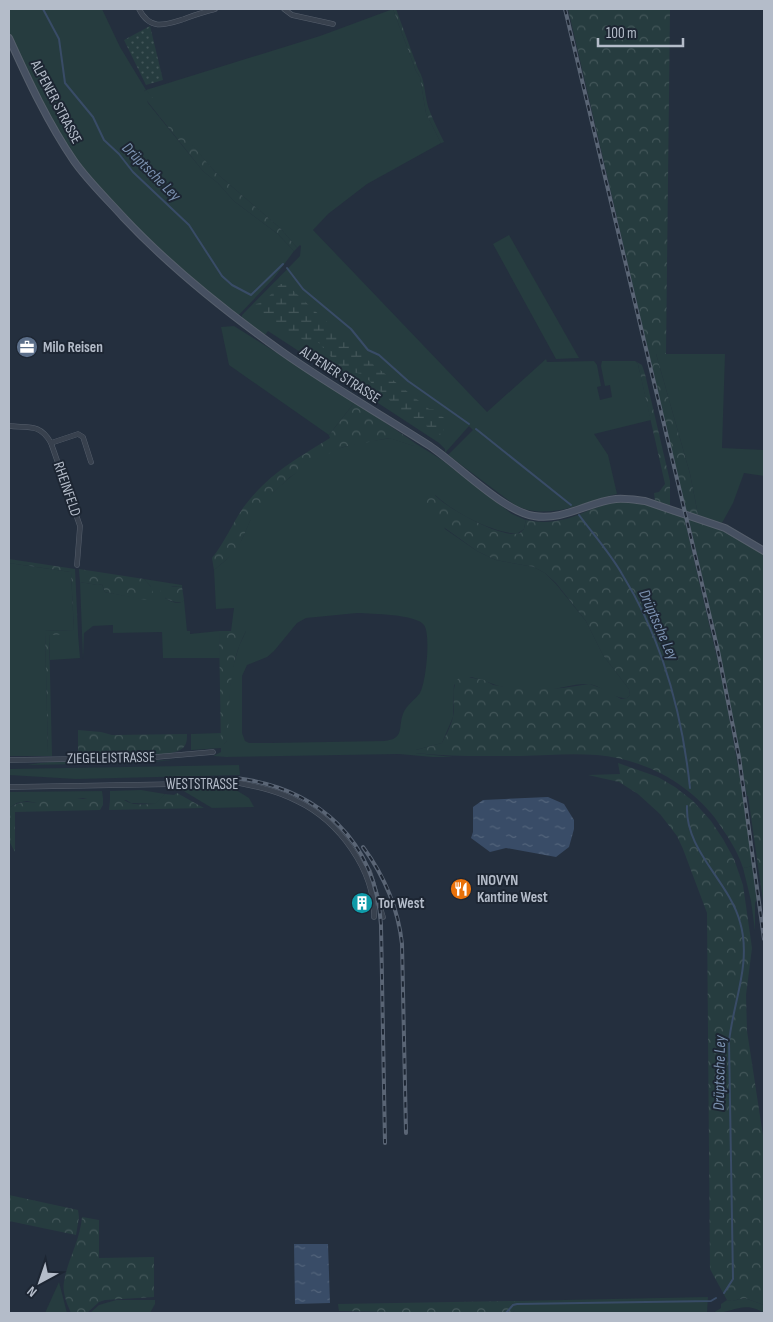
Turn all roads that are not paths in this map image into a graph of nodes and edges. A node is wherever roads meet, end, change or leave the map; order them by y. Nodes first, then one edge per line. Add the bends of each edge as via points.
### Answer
1 (139, 9) edge
2 (215, 9) edge
3 (284, 9) edge
4 (333, 24) dead end
5 (9, 38) edge
6 (9, 426) edge
7 (51, 443) junction
8 (91, 462) dead end
9 (764, 552) edge
10 (77, 565) dead end
11 (213, 752) dead end
12 (9, 760) edge
13 (9, 787) edge
14 (362, 867) junction
15 (374, 917) dead end
16 (383, 917) dead end

1 - 2 street via 149,22 160,25
3 - 4 street via 292,15
5 - 9 street, ALPENER STRASSE via 74,161 147,242 190,282 282,352 431,447 496,498 533,516 565,515 616,499 640,500 725,528
6 - 7 street, RHEINFELD via 36,427
7 - 8 street, RHEINFELD via 78,434
7 - 10 street, RHEINFELD via 80,526
11 - 12 street, ZIEGELEISTRASSE via 144,758
13 - 14 street, WESTSTRASSE via 239,783 264,788 299,802 321,816 342,838
14 - 15 street, WESTSTRASSE via 373,898
14 - 16 street, WESTSTRASSE via 369,871

